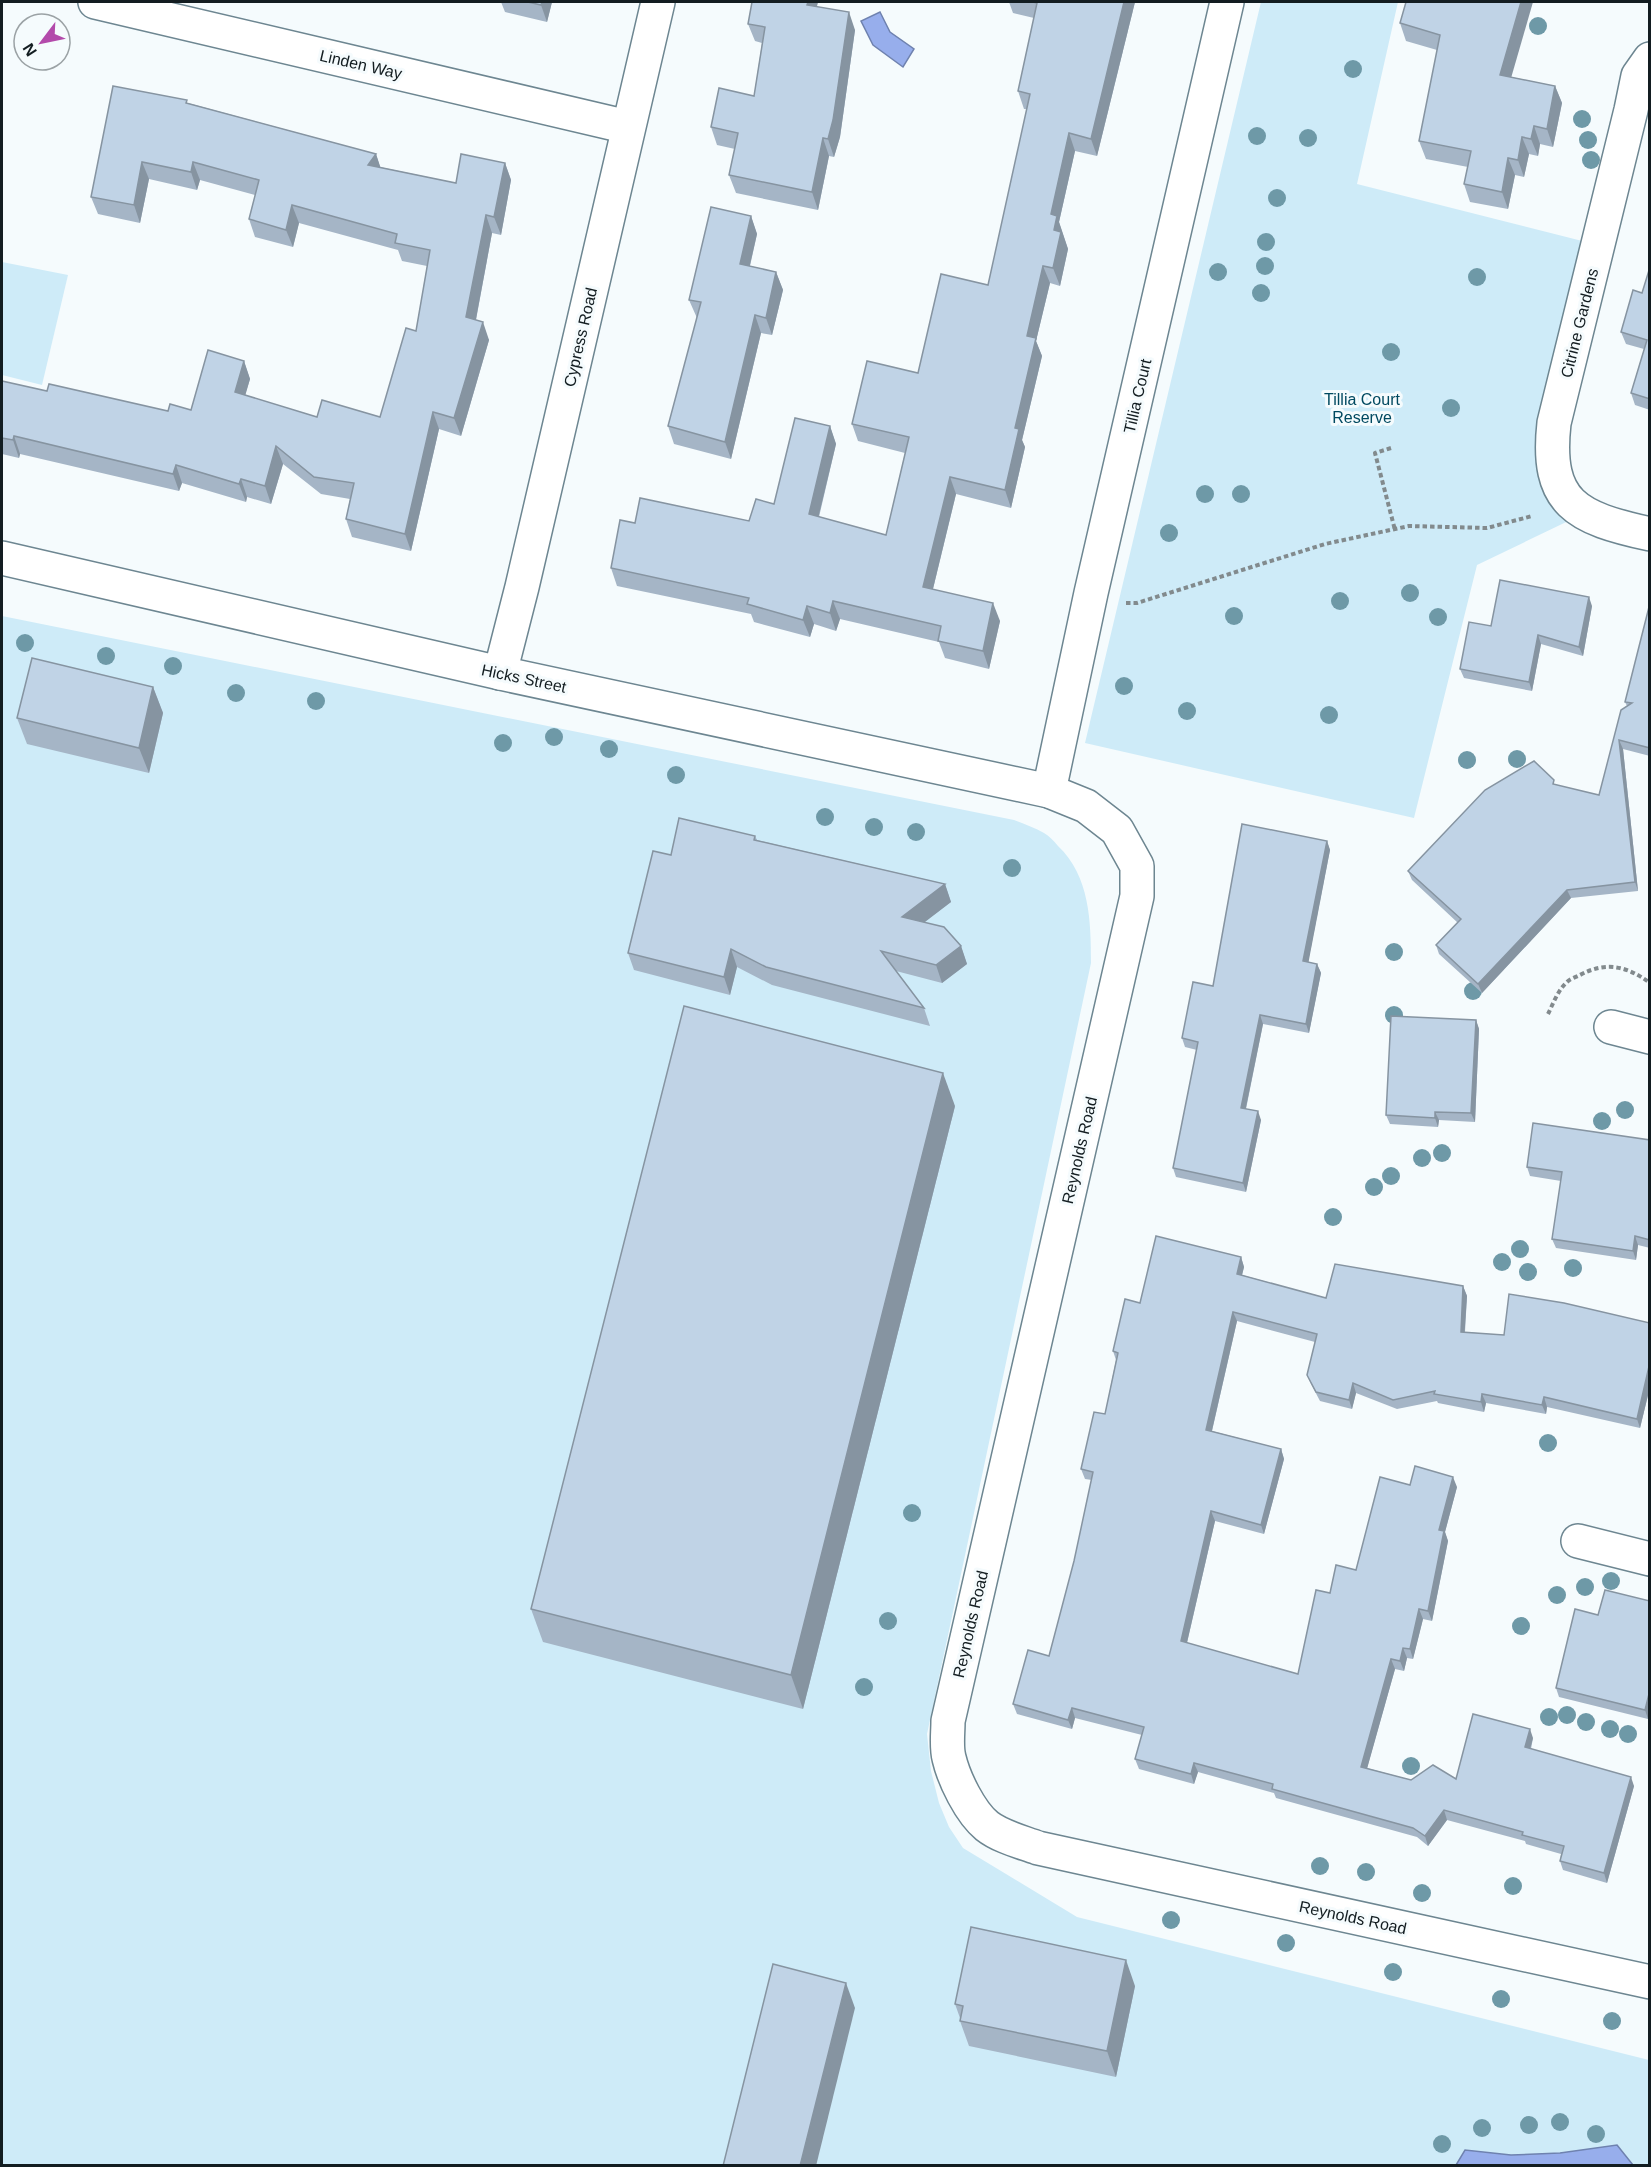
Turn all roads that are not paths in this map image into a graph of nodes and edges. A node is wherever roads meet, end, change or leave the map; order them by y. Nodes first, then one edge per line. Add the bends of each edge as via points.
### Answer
1 (95, 2) edge
2 (658, 2) edge
3 (1227, 2) edge
4 (1650, 59) edge
5 (628, 127) junction
6 (1650, 534) edge
7 (2, 558) edge
8 (500, 673) junction
9 (1049, 791) junction
10 (1611, 1027) dead end
11 (1650, 1037) edge
12 (1578, 1541) dead end
13 (1650, 1559) edge
14 (1650, 1982) edge

1 - 5 street, Linden Way
2 - 5 street, Cypress Road
3 - 9 street, Tillia Court
4 - 6 street, Citrine Gardens via 1638,76 1554,423 1552,464 1556,482 1569,502 1613,526
5 - 8 street, Cypress Road
7 - 8 street, Hicks Street
8 - 9 street, Hicks Street
9 - 14 street, Reynolds Road via 1086,806 1117,830 1137,866 1137,896 948,1721 948,1756 964,1798 987,1826 1038,1848
10 - 11 street
12 - 13 street

